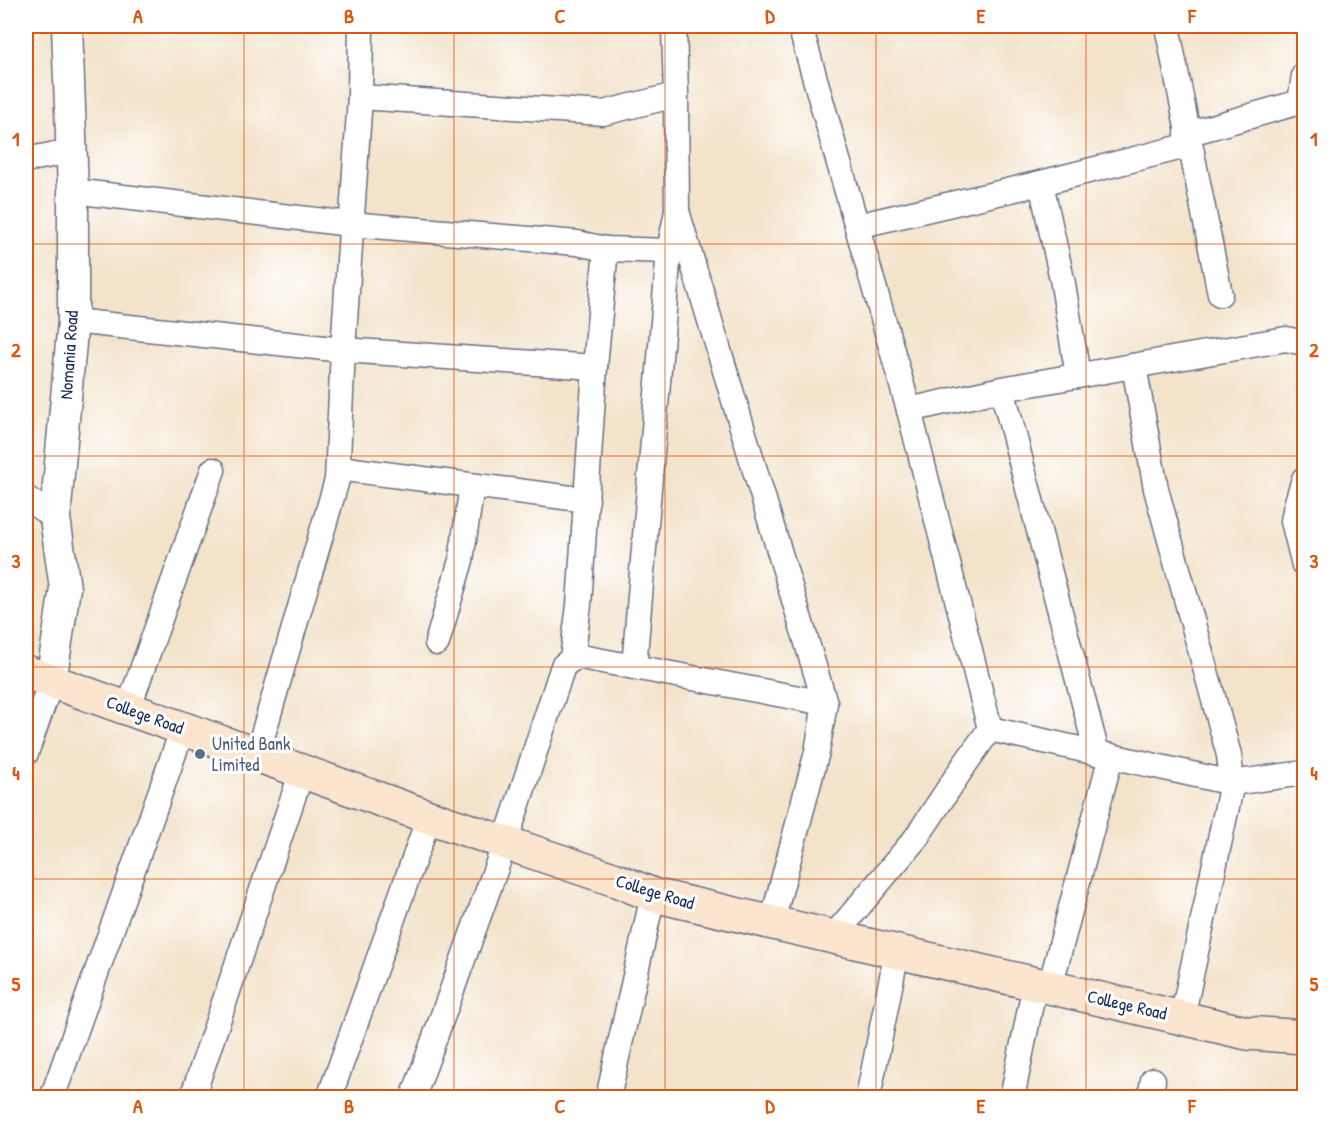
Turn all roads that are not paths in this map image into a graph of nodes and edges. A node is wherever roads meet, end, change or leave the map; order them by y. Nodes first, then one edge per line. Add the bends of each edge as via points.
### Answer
1 (67, 26) edge
2 (361, 26) edge
3 (674, 26) edge
4 (800, 26) edge
5 (1167, 26) edge
6 (1305, 75) edge
7 (676, 95) junction
8 (360, 97) junction
9 (1189, 139) junction
10 (71, 151) junction
11 (26, 160) edge
12 (1041, 183) junction
13 (73, 191) junction
14 (677, 211) junction
15 (350, 224) junction
16 (857, 226) junction
17 (606, 249) junction
18 (669, 251) junction
19 (1220, 294) dead end
20 (73, 321) junction
21 (1305, 343) edge
22 (343, 350) junction
23 (1134, 366) junction
24 (595, 367) junction
25 (1078, 376) junction
26 (1002, 389) junction
27 (909, 410) junction
28 (338, 468) junction
29 (213, 470) dead end
30 (1305, 479) edge
31 (472, 486) junction
32 (26, 498) edge
33 (587, 500) junction
34 (55, 518) junction
35 (1305, 565) edge
36 (437, 643) dead end
37 (572, 658) junction
38 (634, 667) junction
39 (38, 677) edge
40 (825, 703) junction
41 (128, 709) junction
42 (183, 728) junction
43 (990, 729) junction
44 (26, 753) edge
45 (257, 755) junction
46 (1104, 755) junction
47 (302, 771) junction
48 (1305, 773) edge
49 (1232, 783) junction
50 (429, 817) junction
51 (505, 843) junction
52 (652, 895) junction
53 (772, 922) junction
54 (833, 937) junction
55 (897, 951) junction
56 (1043, 985) junction
57 (1182, 1018) junction
58 (1305, 1037) edge
59 (52, 1098) edge
60 (192, 1098) edge
61 (329, 1098) edge
62 (413, 1098) edge
63 (608, 1098) edge
64 (868, 1098) edge
65 (1012, 1098) edge

1 - 10 street, Nomania Road
2 - 8 street
3 - 7 street
4 - 16 street
5 - 9 street
6 - 9 street via 1300,102
7 - 8 street via 603,113
7 - 14 street
8 - 15 street
9 - 12 street
9 - 19 street
10 - 11 street
10 - 13 street, Nomania Road
12 - 16 street
12 - 25 street
13 - 15 street
13 - 20 street, Nomania Road
14 - 18 street
14 - 40 street
15 - 17 street via 577,243
15 - 22 street
16 - 27 street
17 - 18 street
17 - 24 street
18 - 38 street
20 - 22 street
20 - 34 street, Nomania Road
21 - 23 street via 1286,339
22 - 24 street
22 - 28 street
23 - 25 street
23 - 49 street via 1156,489 1228,755
24 - 33 street
25 - 26 street
26 - 27 street
26 - 46 street
27 - 43 street
28 - 31 street
28 - 45 street
29 - 41 street
30 - 35 street via 1293,520
31 - 33 street
31 - 36 street via 461,560
32 - 34 street
33 - 37 street
34 - 39 street, Nomania Road via 65,588
37 - 38 street
37 - 51 street via 563,666
38 - 40 street
39 - 41 main road, College Road
39 - 44 street
40 - 53 street via 817,752
41 - 42 main road, College Road
42 - 45 main road, College Road
42 - 59 street
43 - 46 street
43 - 54 street via 916,838
45 - 47 main road, College Road
46 - 49 street
46 - 56 street
47 - 50 main road, College Road
47 - 60 street
48 - 49 street
49 - 57 street
50 - 51 main road, College Road
50 - 61 street
51 - 52 main road, College Road
51 - 62 street
52 - 53 main road, College Road
52 - 63 street
53 - 54 main road, College Road
54 - 55 main road, College Road
55 - 56 main road, College Road
55 - 64 street
56 - 57 main road, College Road
56 - 65 street
57 - 58 main road, College Road via 1247,1033

